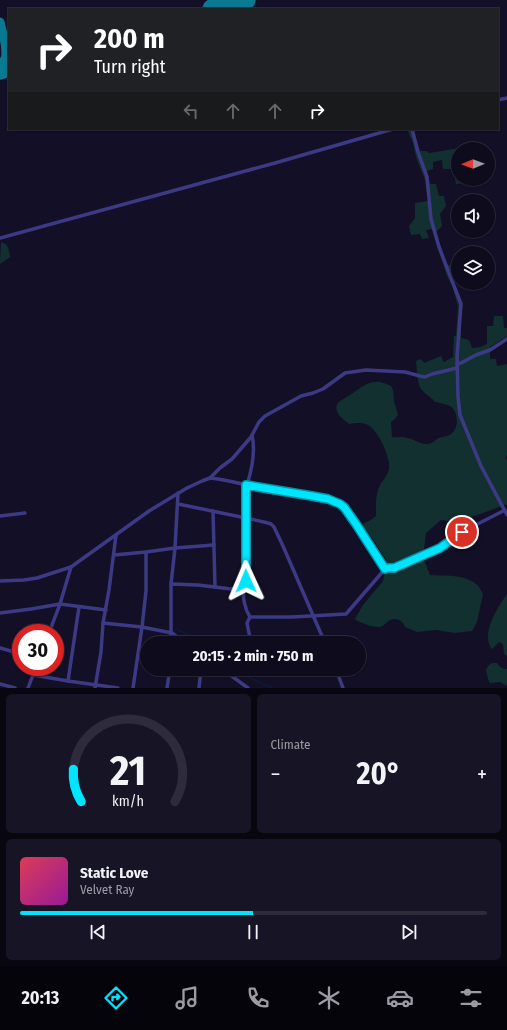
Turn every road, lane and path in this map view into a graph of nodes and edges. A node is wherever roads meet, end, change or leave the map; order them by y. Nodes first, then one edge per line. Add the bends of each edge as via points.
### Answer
1 (390, 130) edge
2 (412, 130) edge
3 (0, 238) edge
4 (507, 339) edge
5 (457, 366) junction
6 (252, 435) junction
7 (210, 478) junction
8 (246, 485) junction
9 (178, 493) junction
10 (178, 504) junction
11 (505, 510) junction
12 (213, 511) junction
13 (25, 513) dead end
14 (507, 515) edge
15 (0, 516) edge
16 (246, 518) junction
17 (116, 535) junction
18 (214, 545) junction
19 (175, 548) junction
20 (146, 552) junction
21 (114, 555) junction
22 (71, 567) junction
23 (385, 569) junction
24 (0, 581) edge
25 (171, 584) junction
26 (215, 587) junction
27 (244, 587) junction
28 (60, 604) junction
29 (79, 607) junction
30 (106, 610) junction
31 (0, 613) edge
32 (313, 616) junction
33 (250, 617) junction
34 (103, 623) junction
35 (52, 624) edge
36 (142, 627) junction
37 (172, 633) junction
38 (172, 636) edge
39 (176, 636) edge
40 (249, 636) edge
41 (322, 636) edge
42 (0, 648) edge
43 (12, 651) edge
44 (33, 676) edge
45 (39, 676) edge
46 (169, 676) edge
47 (200, 676) edge
48 (232, 676) edge
49 (339, 676) edge
50 (68, 681) junction
51 (0, 684) edge
52 (95, 687) edge
53 (15, 688) edge
54 (28, 688) edge
55 (118, 688) edge
56 (132, 688) edge
57 (167, 688) edge
58 (199, 688) edge
59 (248, 688) edge
60 (343, 688) edge

1 - 3 street
2 - 5 street via 427,177 432,219 439,248 461,304
4 - 5 street
5 - 6 street via 425,377 404,372 366,370 345,373 324,389 301,396 265,416
5 - 11 street via 461,417 481,466
6 - 7 street via 232,459
6 - 8 street via 254,456
7 - 8 street
7 - 9 street
8 - 16 street
8 - 23 street via 328,499 340,504
9 - 10 street
9 - 17 street
10 - 12 street
10 - 19 street
11 - 14 street
11 - 23 street via 462,532 440,548 394,568
12 - 16 street
12 - 18 street
13 - 15 street
16 - 27 street
16 - 32 street via 274,527
17 - 21 street
17 - 22 street
18 - 19 street
18 - 26 street
19 - 20 street
19 - 25 street
20 - 21 street
20 - 36 street via 146,591
21 - 30 street
22 - 24 street via 37,578
22 - 28 street
23 - 32 street via 346,614
25 - 26 street
25 - 37 street
26 - 27 street
27 - 33 street via 245,607
28 - 29 street
28 - 31 street
28 - 35 street
29 - 30 street
29 - 50 street
30 - 34 street
32 - 33 street
32 - 41 street
33 - 40 street via 247,623
34 - 36 street
34 - 52 street
36 - 37 street
36 - 56 street
37 - 38 street
37 - 39 street
42 - 43 street
44 - 54 street
45 - 50 street
46 - 57 street
47 - 58 street
48 - 59 street
49 - 60 street
50 - 52 street
51 - 53 street
52 - 55 street

